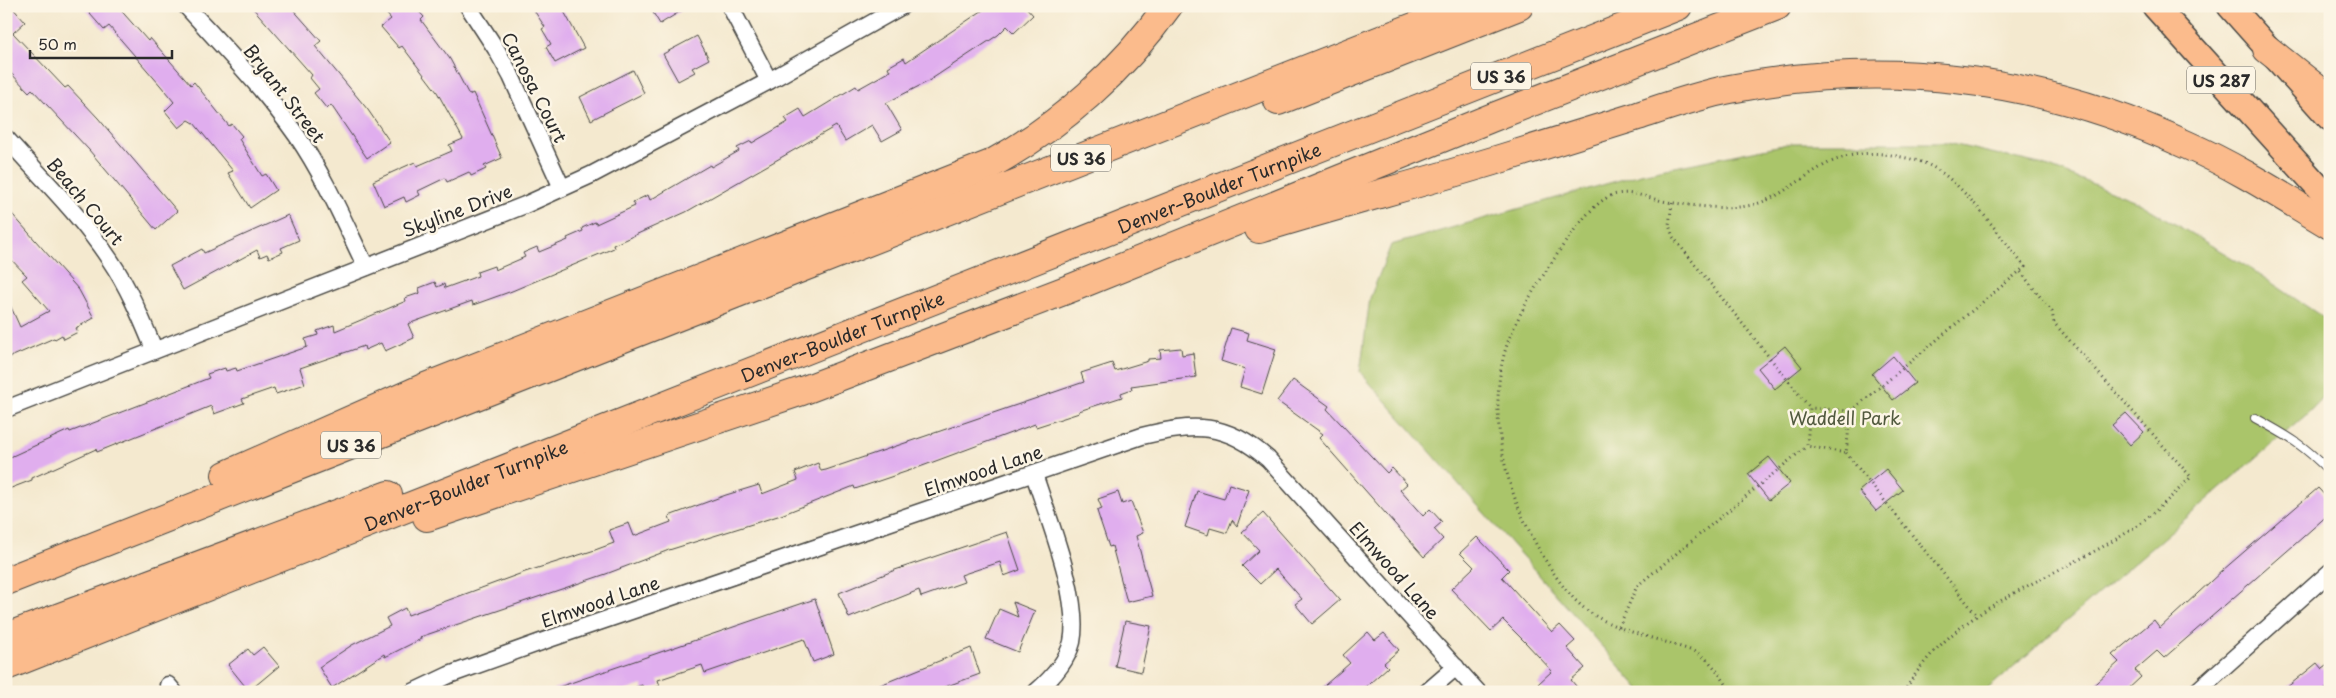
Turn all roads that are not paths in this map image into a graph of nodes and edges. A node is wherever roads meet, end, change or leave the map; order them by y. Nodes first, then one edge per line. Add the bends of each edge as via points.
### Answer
1 (186, 6) edge
2 (468, 6) edge
3 (730, 6) edge
4 (902, 6) edge
5 (1168, 6) edge
6 (1467, 6) edge
7 (1519, 6) edge
8 (1628, 6) edge
9 (1678, 6) edge
10 (1777, 6) edge
11 (2155, 6) edge
12 (2230, 6) edge
13 (2267, 49) junction
14 (769, 81) junction
15 (2330, 99) edge
16 (2330, 118) edge
17 (6, 138) edge
18 (1324, 146) junction
19 (562, 188) junction
20 (2330, 200) edge
21 (2330, 225) edge
22 (366, 267) junction
23 (1074, 287) junction
24 (696, 309) junction
25 (154, 349) junction
26 (686, 397) junction
27 (6, 409) edge
28 (2255, 418) dead end
29 (2330, 472) edge
30 (1034, 474) junction
31 (2330, 572) edge
32 (6, 575) edge
33 (6, 581) edge
34 (122, 620) junction
35 (6, 637) edge
36 (6, 666) edge
37 (1456, 667) junction
38 (414, 692) edge
39 (1036, 692) edge
40 (1428, 692) edge
41 (1478, 692) edge
42 (2196, 692) edge

1 - 22 street, Bryant Street via 256,84 297,136 326,183
2 - 19 street, Canosa Court via 511,76
3 - 14 street
4 - 14 street, Skyline Drive
5 - 32 highway via 1141,41 1089,95 1032,139 990,164 370,410
6 - 24 highway, US 36
7 - 24 highway via 1122,161
8 - 18 highway
9 - 18 highway, Denver–Boulder Turnpike / US 36
10 - 23 highway
11 - 20 main road, US 287
12 - 13 main road, US 287
13 - 15 highway
13 - 16 main road, US 287
14 - 19 street, Skyline Drive
17 - 25 street, Beach Court via 92,234 111,261 135,303
18 - 26 highway, Denver–Boulder Turnpike / US 36
19 - 22 street, Skyline Drive
21 - 23 highway via 2187,144 2097,110 2031,91 1964,79 1916,74 1865,75 1793,79 1727,90
22 - 25 street, Skyline Drive
23 - 34 highway via 802,391
24 - 33 highway, US 36
25 - 27 street, Skyline Drive
26 - 34 highway, Denver–Boulder Turnpike / US 36
26 - 35 highway via 436,478
28 - 29 lane via 2309,450
30 - 37 street, Elmwood Lane via 1174,428 1206,427 1242,439 1268,459
30 - 38 street, Elmwood Lane via 552,638 449,675
30 - 39 street via 1068,583 1075,619 1072,644 1063,662
31 - 42 street
34 - 36 highway, Denver–Boulder Turnpike / US 36
37 - 40 street
37 - 41 street, Elmwood Lane

